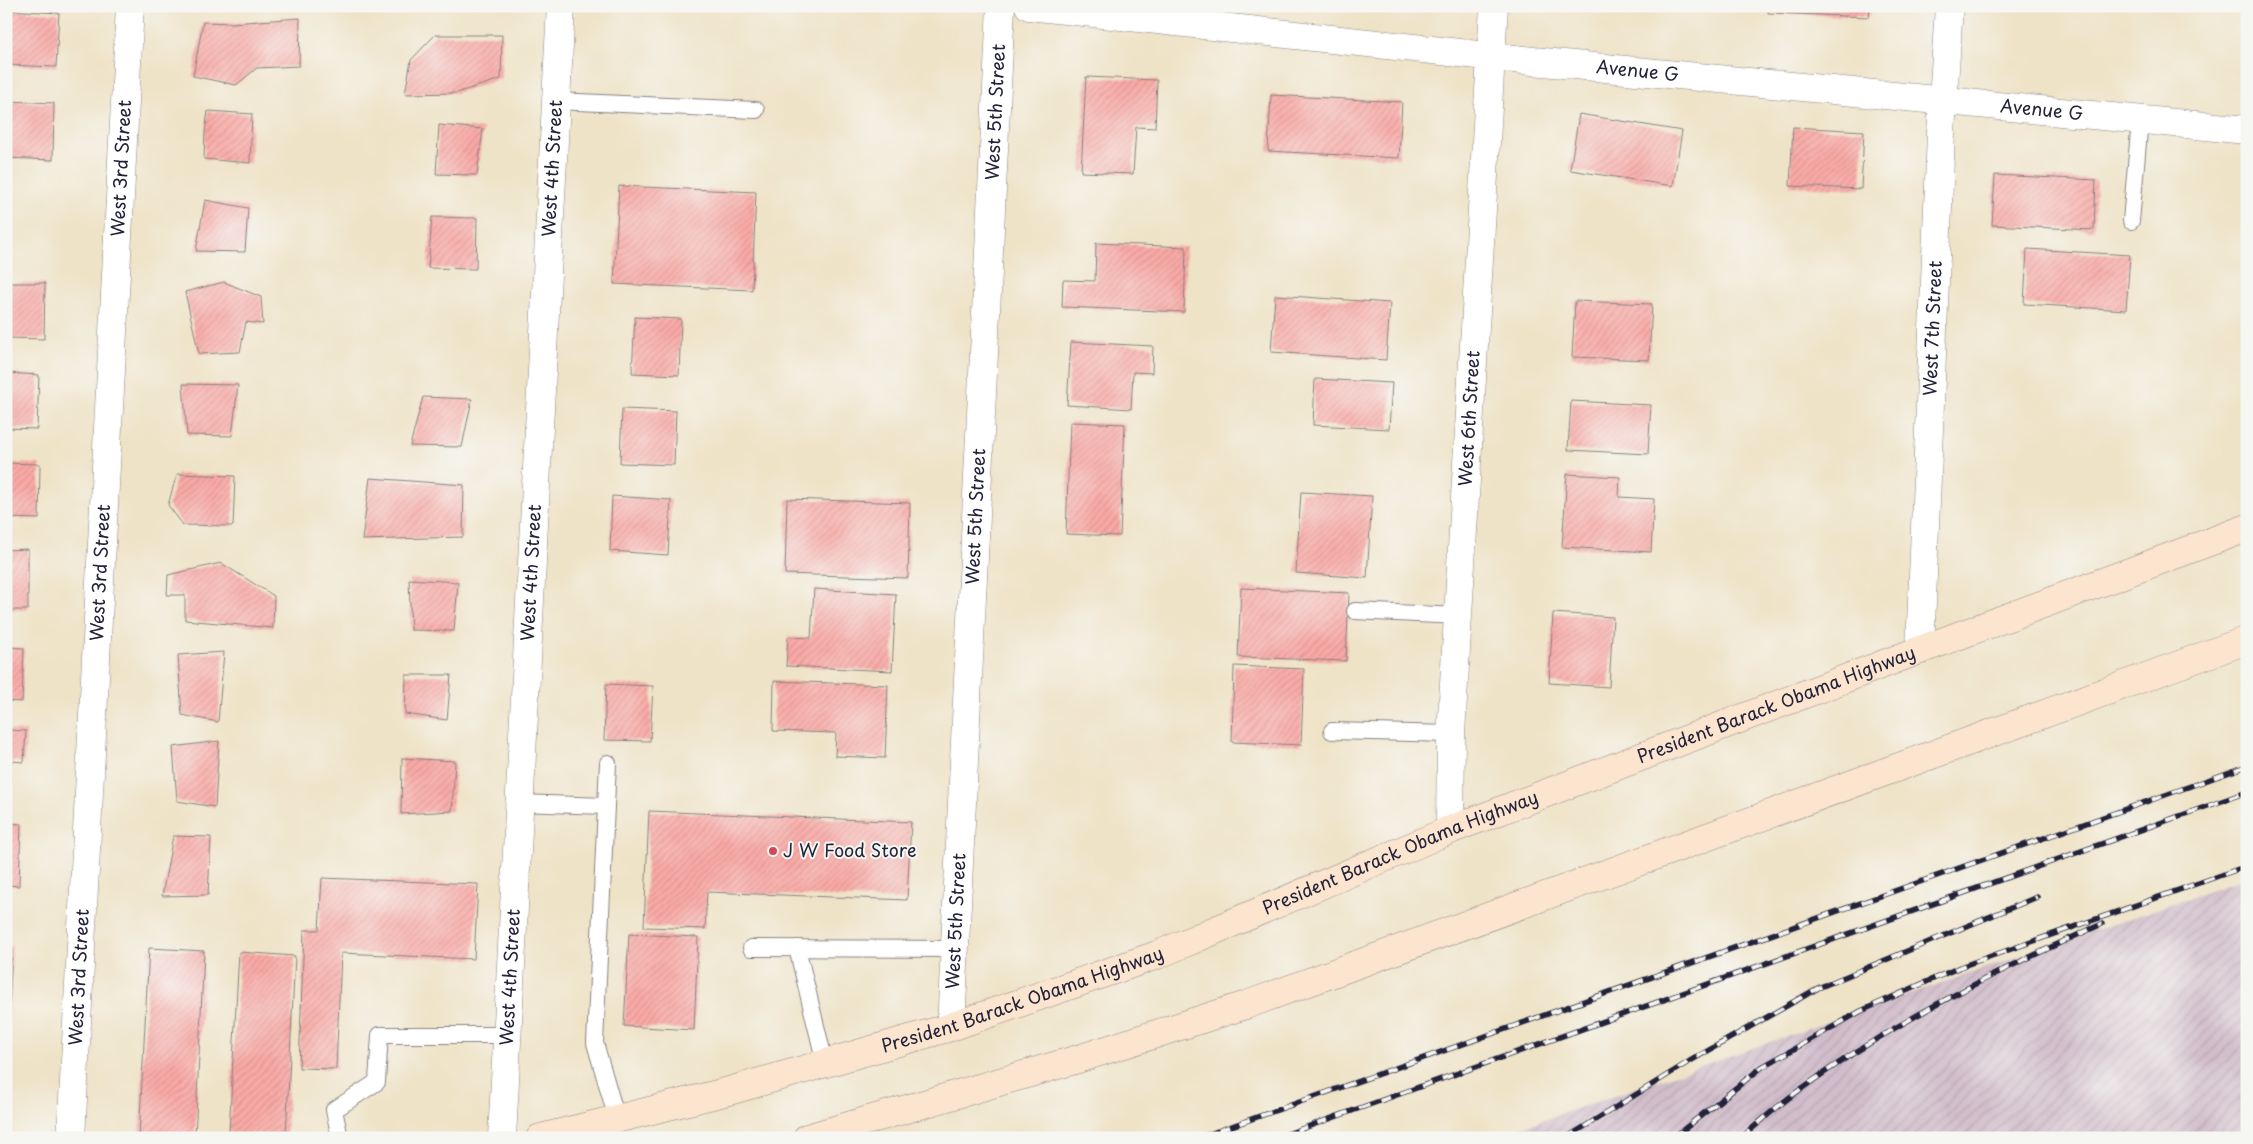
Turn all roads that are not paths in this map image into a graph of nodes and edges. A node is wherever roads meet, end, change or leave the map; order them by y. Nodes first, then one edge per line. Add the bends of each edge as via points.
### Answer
1 (130, 6) edge
2 (561, 6) edge
3 (1001, 6) edge
4 (1029, 6) edge
5 (1494, 6) edge
6 (1949, 6) edge
7 (1492, 57) junction
8 (556, 101) junction
9 (1944, 101) junction
10 (756, 110) dead end
11 (2140, 120) junction
12 (2247, 130) edge
13 (2131, 221) dead end
14 (2247, 528) edge
15 (1355, 611) dead end
16 (1458, 616) junction
17 (2247, 640) edge
18 (1920, 650) junction
19 (1332, 730) dead end
20 (1451, 734) junction
21 (608, 763) dead end
22 (519, 803) junction
23 (606, 806) junction
24 (1450, 830) junction
25 (751, 948) dead end
26 (798, 948) junction
27 (955, 949) junction
28 (951, 1028) junction
29 (507, 1035) junction
30 (825, 1063) junction
31 (617, 1119) junction
32 (71, 1138) edge
33 (340, 1138) edge
34 (502, 1138) edge
35 (540, 1138) edge
36 (807, 1138) edge

1 - 32 street, West 3rd Street
2 - 8 street, West 4th Street
3 - 27 street, West 5th Street
4 - 7 street, Avenue G
5 - 7 street, West 6th Street
6 - 9 street, West 7th Street
7 - 9 street, Avenue G
7 - 16 street, West 6th Street
8 - 10 lane
8 - 22 street, West 4th Street
9 - 11 street, Avenue G
9 - 18 street, West 7th Street
11 - 12 street, Avenue G
11 - 13 lane
14 - 18 main road, President Barack Obama Highway
15 - 16 lane
16 - 20 street, West 6th Street
17 - 36 main road via 1246,1005 1078,1059
18 - 24 main road, President Barack Obama Highway
19 - 20 lane
20 - 24 street, West 6th Street
21 - 23 lane
22 - 23 lane
22 - 29 street, West 4th Street
23 - 31 lane via 595,1043
24 - 28 main road, President Barack Obama Highway via 1157,955
25 - 26 lane
26 - 27 lane
26 - 30 lane
27 - 28 street, West 5th Street
28 - 30 main road, President Barack Obama Highway
29 - 33 lane via 380,1035 377,1082 334,1110
29 - 34 street, West 4th Street
30 - 31 main road, President Barack Obama Highway
31 - 35 main road, President Barack Obama Highway

